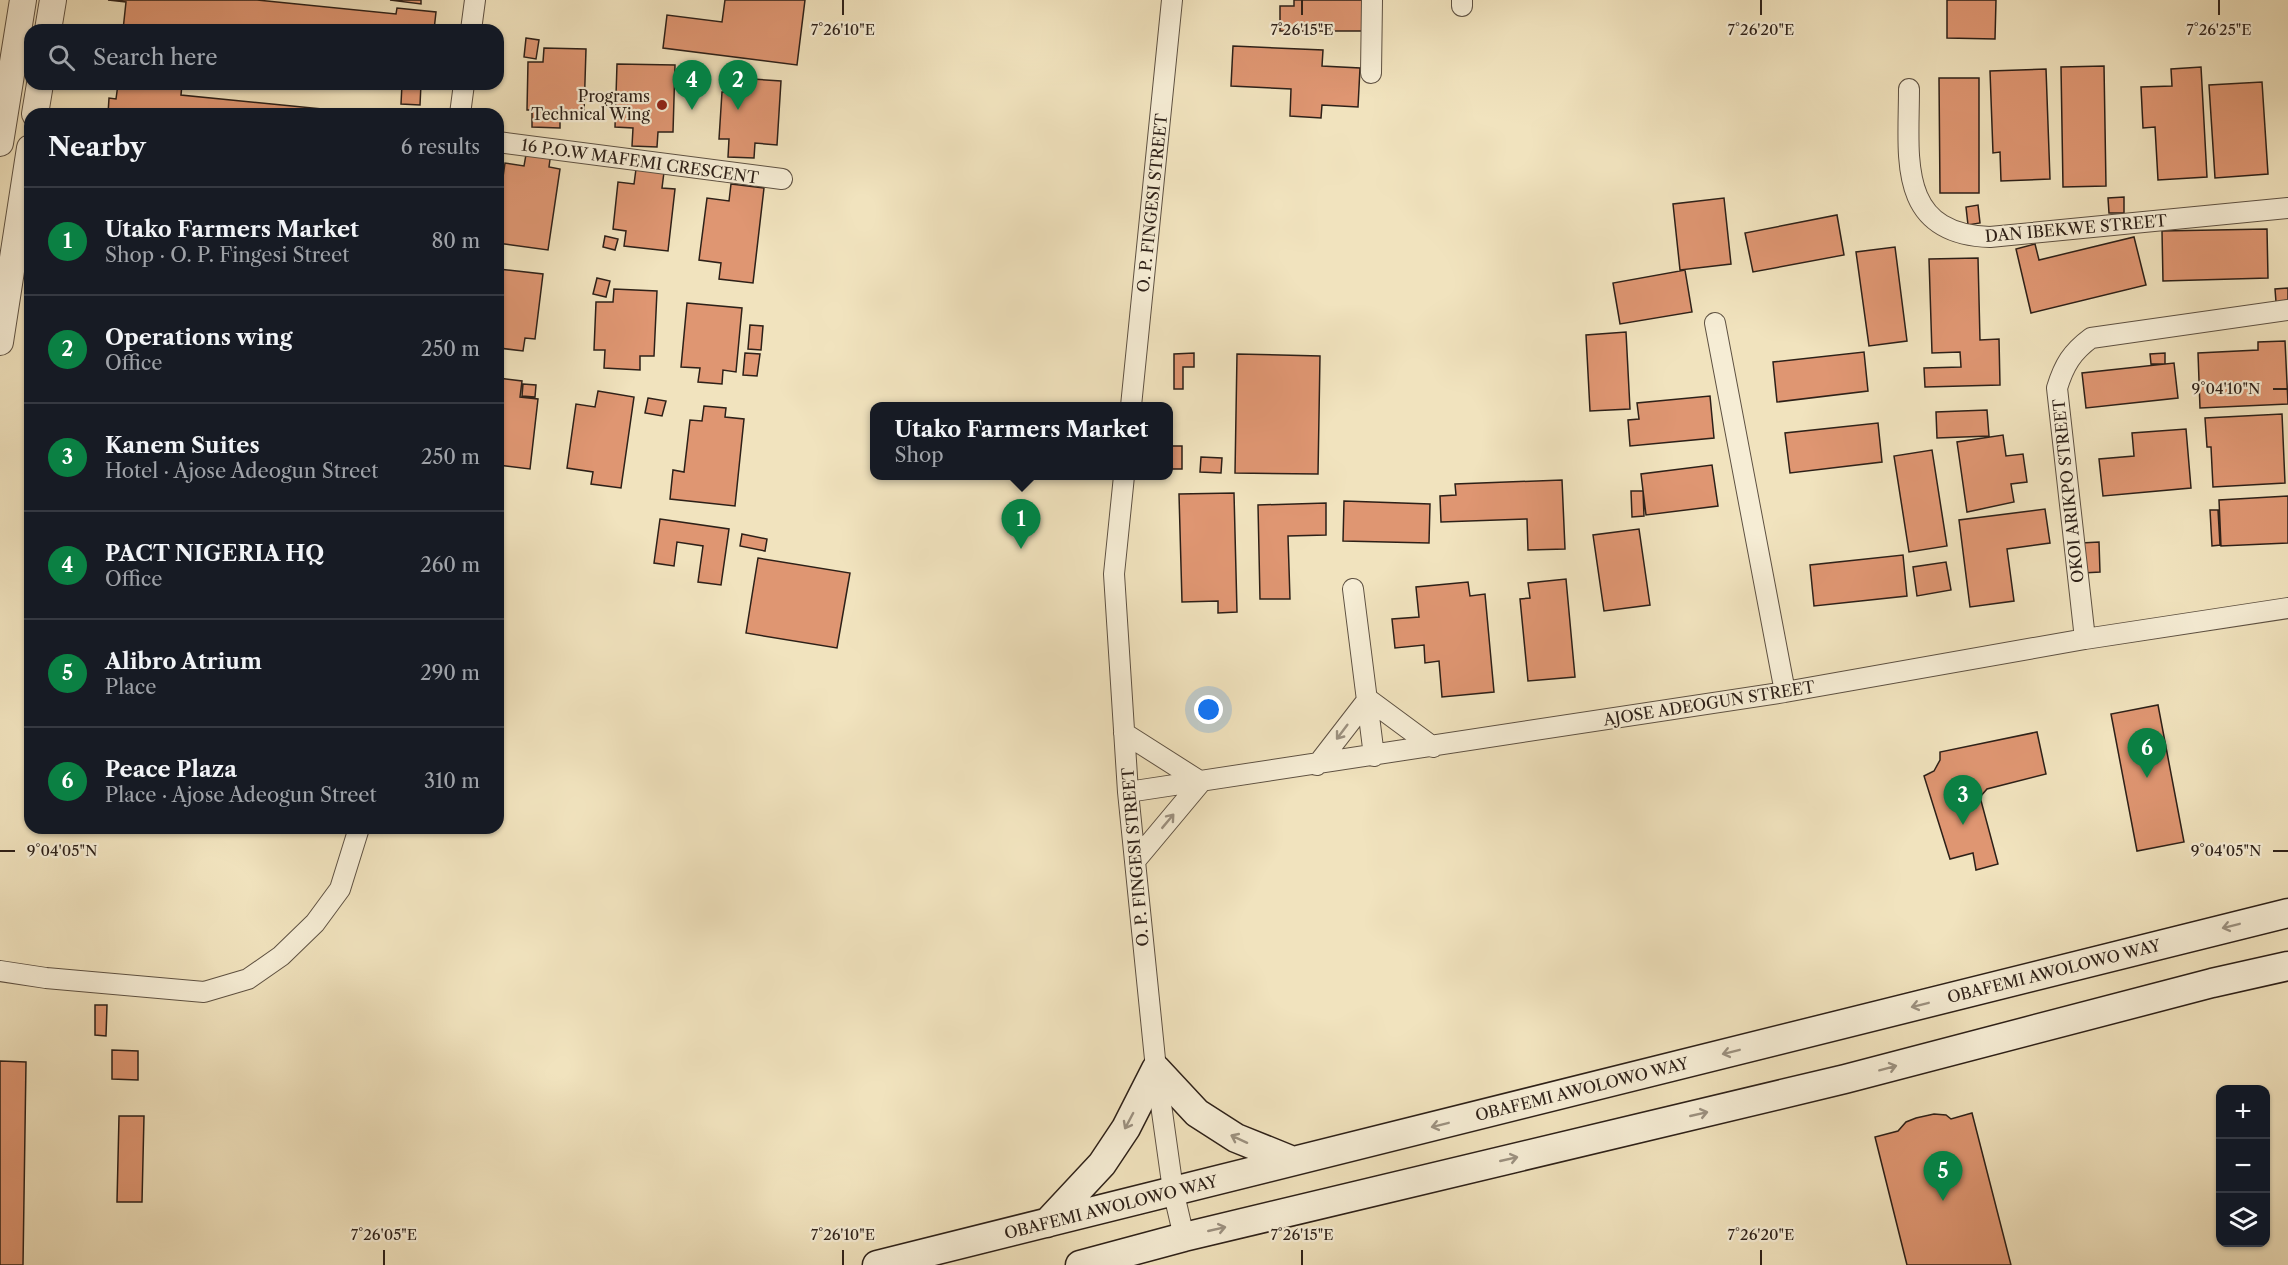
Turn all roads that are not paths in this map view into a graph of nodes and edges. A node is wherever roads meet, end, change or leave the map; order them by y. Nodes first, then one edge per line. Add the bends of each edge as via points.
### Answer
1 (23, 0) edge
2 (53, 0) edge
3 (475, 0) edge
4 (1172, 0) edge
5 (1372, 0) edge
6 (49, 24) edge
7 (472, 24) edge
8 (1371, 73) dead end
9 (1909, 89) dead end
10 (39, 90) edge
11 (463, 90) edge
12 (36, 108) edge
13 (461, 108) edge
14 (0, 143) edge
15 (504, 143) edge
16 (782, 179) dead end
17 (24, 187) edge
18 (2288, 208) edge
19 (2288, 310) edge
20 (1715, 323) dead end
21 (0, 342) edge
22 (1131, 402) edge
23 (1124, 480) edge
24 (1353, 589) dead end
25 (2286, 606) edge
26 (2085, 639) junction
27 (1785, 692) junction
28 (1368, 699) junction
29 (1124, 733) junction
30 (1433, 747) junction
31 (1374, 756) junction
32 (1317, 765) junction
33 (1201, 782) junction
34 (1128, 792) junction
35 (357, 834) edge
36 (1135, 861) junction
37 (2288, 913) edge
38 (2288, 966) edge
39 (0, 971) edge
40 (1156, 1069) junction
41 (1293, 1161) junction
42 (1173, 1190) junction
43 (1046, 1223) junction
44 (1184, 1237) junction
45 (877, 1265) edge
46 (1080, 1265) edge

1 - 14 street
2 - 6 street
3 - 7 street
4 - 22 street, O. P. FINGESI STREET
5 - 8 street
9 - 18 street, DAN IBEKWE STREET via 1913,191 1922,207 1937,220 1970,237
10 - 12 street
11 - 13 street
15 - 16 street, 16 P.O.W MAFEMI CRESCENT
17 - 21 street
19 - 26 street, OKOI ARIKPO STREET via 2091,338 2075,350 2064,366 2057,388
20 - 27 street
23 - 29 street, O. P. FINGESI STREET via 1113,574
24 - 28 street
25 - 26 street, AJOSE ADEOGUN STREET
26 - 27 street, AJOSE ADEOGUN STREET
27 - 30 street, AJOSE ADEOGUN STREET
28 - 30 street
28 - 31 street
28 -> 32 street
29 - 33 street
29 - 34 street, O. P. FINGESI STREET
30 - 31 street, AJOSE ADEOGUN STREET
31 - 32 street, AJOSE ADEOGUN STREET
32 - 33 street, AJOSE ADEOGUN STREET
33 - 34 street, AJOSE ADEOGUN STREET
36 -> 33 street
34 - 36 street, O. P. FINGESI STREET
35 - 39 street via 340,889 315,923 281,956 248,979 204,992
36 - 40 street, O. P. FINGESI STREET
37 -> 41 main road, OBAFEMI AWOLOWO WAY
44 -> 38 main road via 1845,1079
41 -> 40 main road via 1236,1138 1197,1113
40 - 42 street, O. P. FINGESI STREET
40 -> 43 main road via 1126,1128 1102,1164
41 - 42 main road, OBAFEMI AWOLOWO WAY
42 - 43 main road, OBAFEMI AWOLOWO WAY
42 - 44 street, O. P. FINGESI STREET
43 - 45 main road, OBAFEMI AWOLOWO WAY
44 - 46 main road

